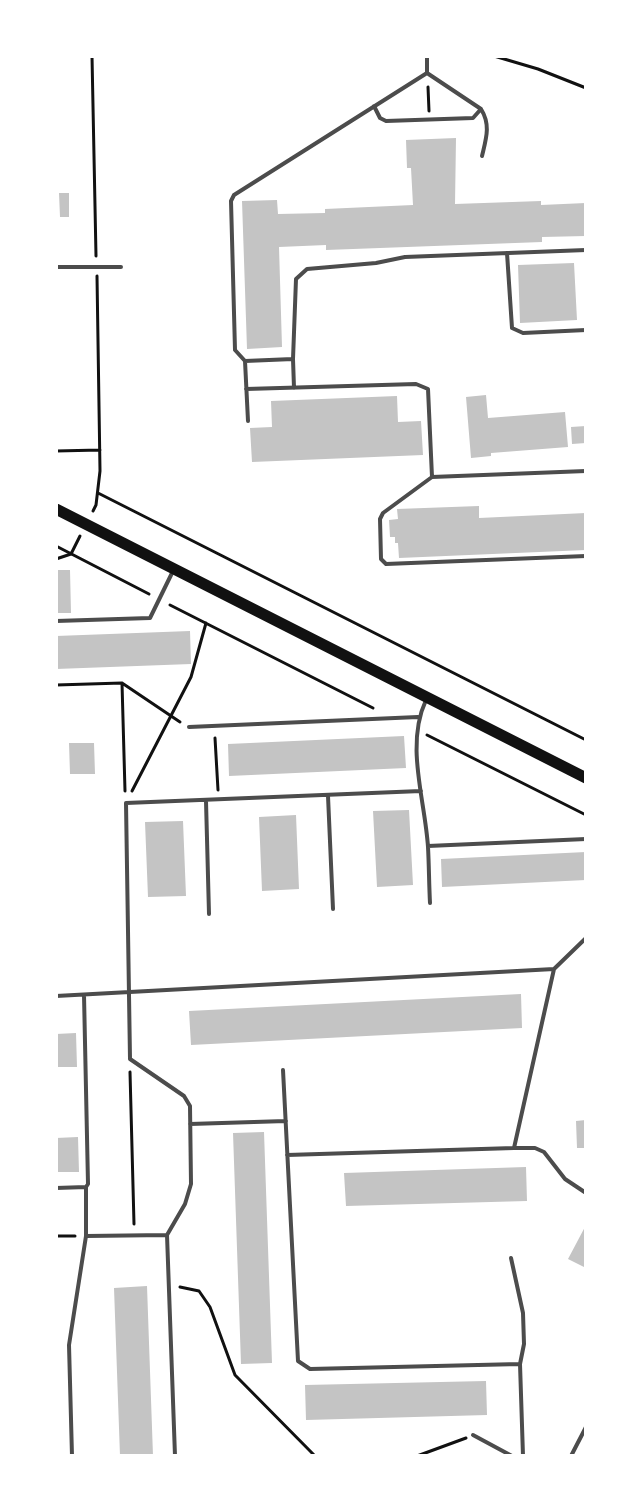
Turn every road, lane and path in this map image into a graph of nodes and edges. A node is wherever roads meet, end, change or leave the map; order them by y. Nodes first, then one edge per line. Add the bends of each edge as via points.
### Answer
1 (92, 56) edge
2 (427, 56) edge
3 (494, 56) edge
4 (427, 73) junction
5 (586, 88) edge
6 (374, 106) junction
7 (481, 109) junction
8 (429, 120) junction
9 (482, 156) dead end
10 (586, 250) edge
11 (507, 253) junction
12 (56, 267) edge
13 (96, 267) junction
14 (121, 267) dead end
15 (586, 330) edge
16 (293, 359) junction
17 (245, 361) junction
18 (294, 388) junction
19 (246, 389) junction
20 (248, 421) dead end
21 (100, 450) junction
22 (56, 451) edge
23 (586, 471) edge
24 (432, 477) junction
25 (98, 493) junction
26 (56, 509) edge
27 (86, 525) junction
28 (56, 546) edge
29 (71, 554) junction
30 (586, 556) edge
31 (56, 559) edge
32 (173, 570) junction
33 (158, 599) junction
34 (56, 621) edge
35 (206, 623) junction
36 (122, 683) junction
37 (56, 685) edge
38 (427, 698) junction
39 (172, 717) junction
40 (418, 717) junction
41 (395, 719) junction
42 (215, 726) junction
43 (189, 727) joint
44 (417, 730) junction
45 (586, 740) edge
46 (586, 778) edge
47 (421, 791) junction
48 (328, 796) junction
49 (218, 800) junction
50 (206, 801) junction
51 (126, 803) junction
52 (586, 815) edge
53 (586, 839) edge
54 (428, 846) junction
55 (430, 903) dead end
56 (333, 909) dead end
57 (209, 914) dead end
58 (586, 938) edge
59 (554, 969) junction
60 (129, 993) junction
61 (84, 995) junction
62 (56, 996) edge
63 (130, 1059) junction
64 (283, 1070) dead end
65 (286, 1121) junction
66 (190, 1124) junction
67 (514, 1148) junction
68 (287, 1155) junction
69 (86, 1187) junction
70 (56, 1188) edge
71 (586, 1193) edge
72 (167, 1235) junction
73 (56, 1236) edge
74 (86, 1236) junction
75 (135, 1236) junction
76 (511, 1258) dead end
77 (169, 1284) junction
78 (520, 1364) junction
79 (586, 1427) edge
80 (473, 1435) joint
81 (72, 1456) edge
82 (175, 1456) edge
83 (315, 1456) edge
84 (417, 1456) edge
85 (512, 1456) edge
86 (523, 1456) edge
87 (571, 1456) edge

1 - 13 path
2 - 4 lane
3 - 5 path
4 - 6 lane
4 - 7 lane
4 - 8 path
6 - 8 lane via 386,121
6 - 17 lane via 234,195 235,350
7 - 8 lane via 473,118
7 - 9 lane via 488,128
10 - 11 lane
11 - 15 lane via 512,328 523,333
11 - 16 lane via 405,257 307,269 296,279
12 - 13 lane
13 - 14 lane
13 - 21 path
16 - 17 lane
16 - 18 lane
17 - 19 lane
18 - 19 lane
18 - 24 lane via 423,385 430,396
19 - 20 lane
21 - 22 path
21 - 25 path
23 - 24 lane
24 - 30 lane via 383,513 381,559 386,564
25 - 27 path
25 - 45 path
26 - 27 main road
27 - 29 path
27 - 32 main road
28 - 29 path
29 - 31 path
29 - 33 path
32 - 33 lane
32 - 38 main road
33 - 34 lane via 150,618
33 - 35 path
35 - 39 path via 191,677
35 - 41 path
36 - 37 path
36 - 39 path
36 - 51 path
38 - 40 lane
38 - 46 main road
39 - 43 path
39 - 51 path
40 - 41 lane
40 - 44 lane
41 - 42 lane
42 - 43 lane
42 - 49 path
44 - 47 lane
44 - 52 path
47 - 48 lane
47 - 54 lane
48 - 49 lane
48 - 56 lane
49 - 50 lane
50 - 51 lane
50 - 57 lane
51 - 60 lane
53 - 54 lane
54 - 55 lane
58 - 59 lane
59 - 60 lane
59 - 67 lane
60 - 61 lane
60 - 63 lane
61 - 62 lane
61 - 69 lane
63 - 66 lane via 184,1096
63 - 75 path
64 - 65 lane
65 - 66 lane
65 - 68 lane
66 - 72 lane via 191,1184
67 - 68 lane
67 - 71 lane via 544,1152 565,1179
68 - 78 lane via 295,1354 303,1366
69 - 70 lane
69 - 74 lane
72 - 75 lane
72 - 77 lane
73 - 74 path
74 - 75 lane
74 - 81 lane via 69,1345
76 - 78 lane via 523,1308
77 - 82 lane
77 - 83 path via 199,1291 235,1375
78 - 86 lane
79 - 87 lane
80 - 84 path
80 - 85 lane

